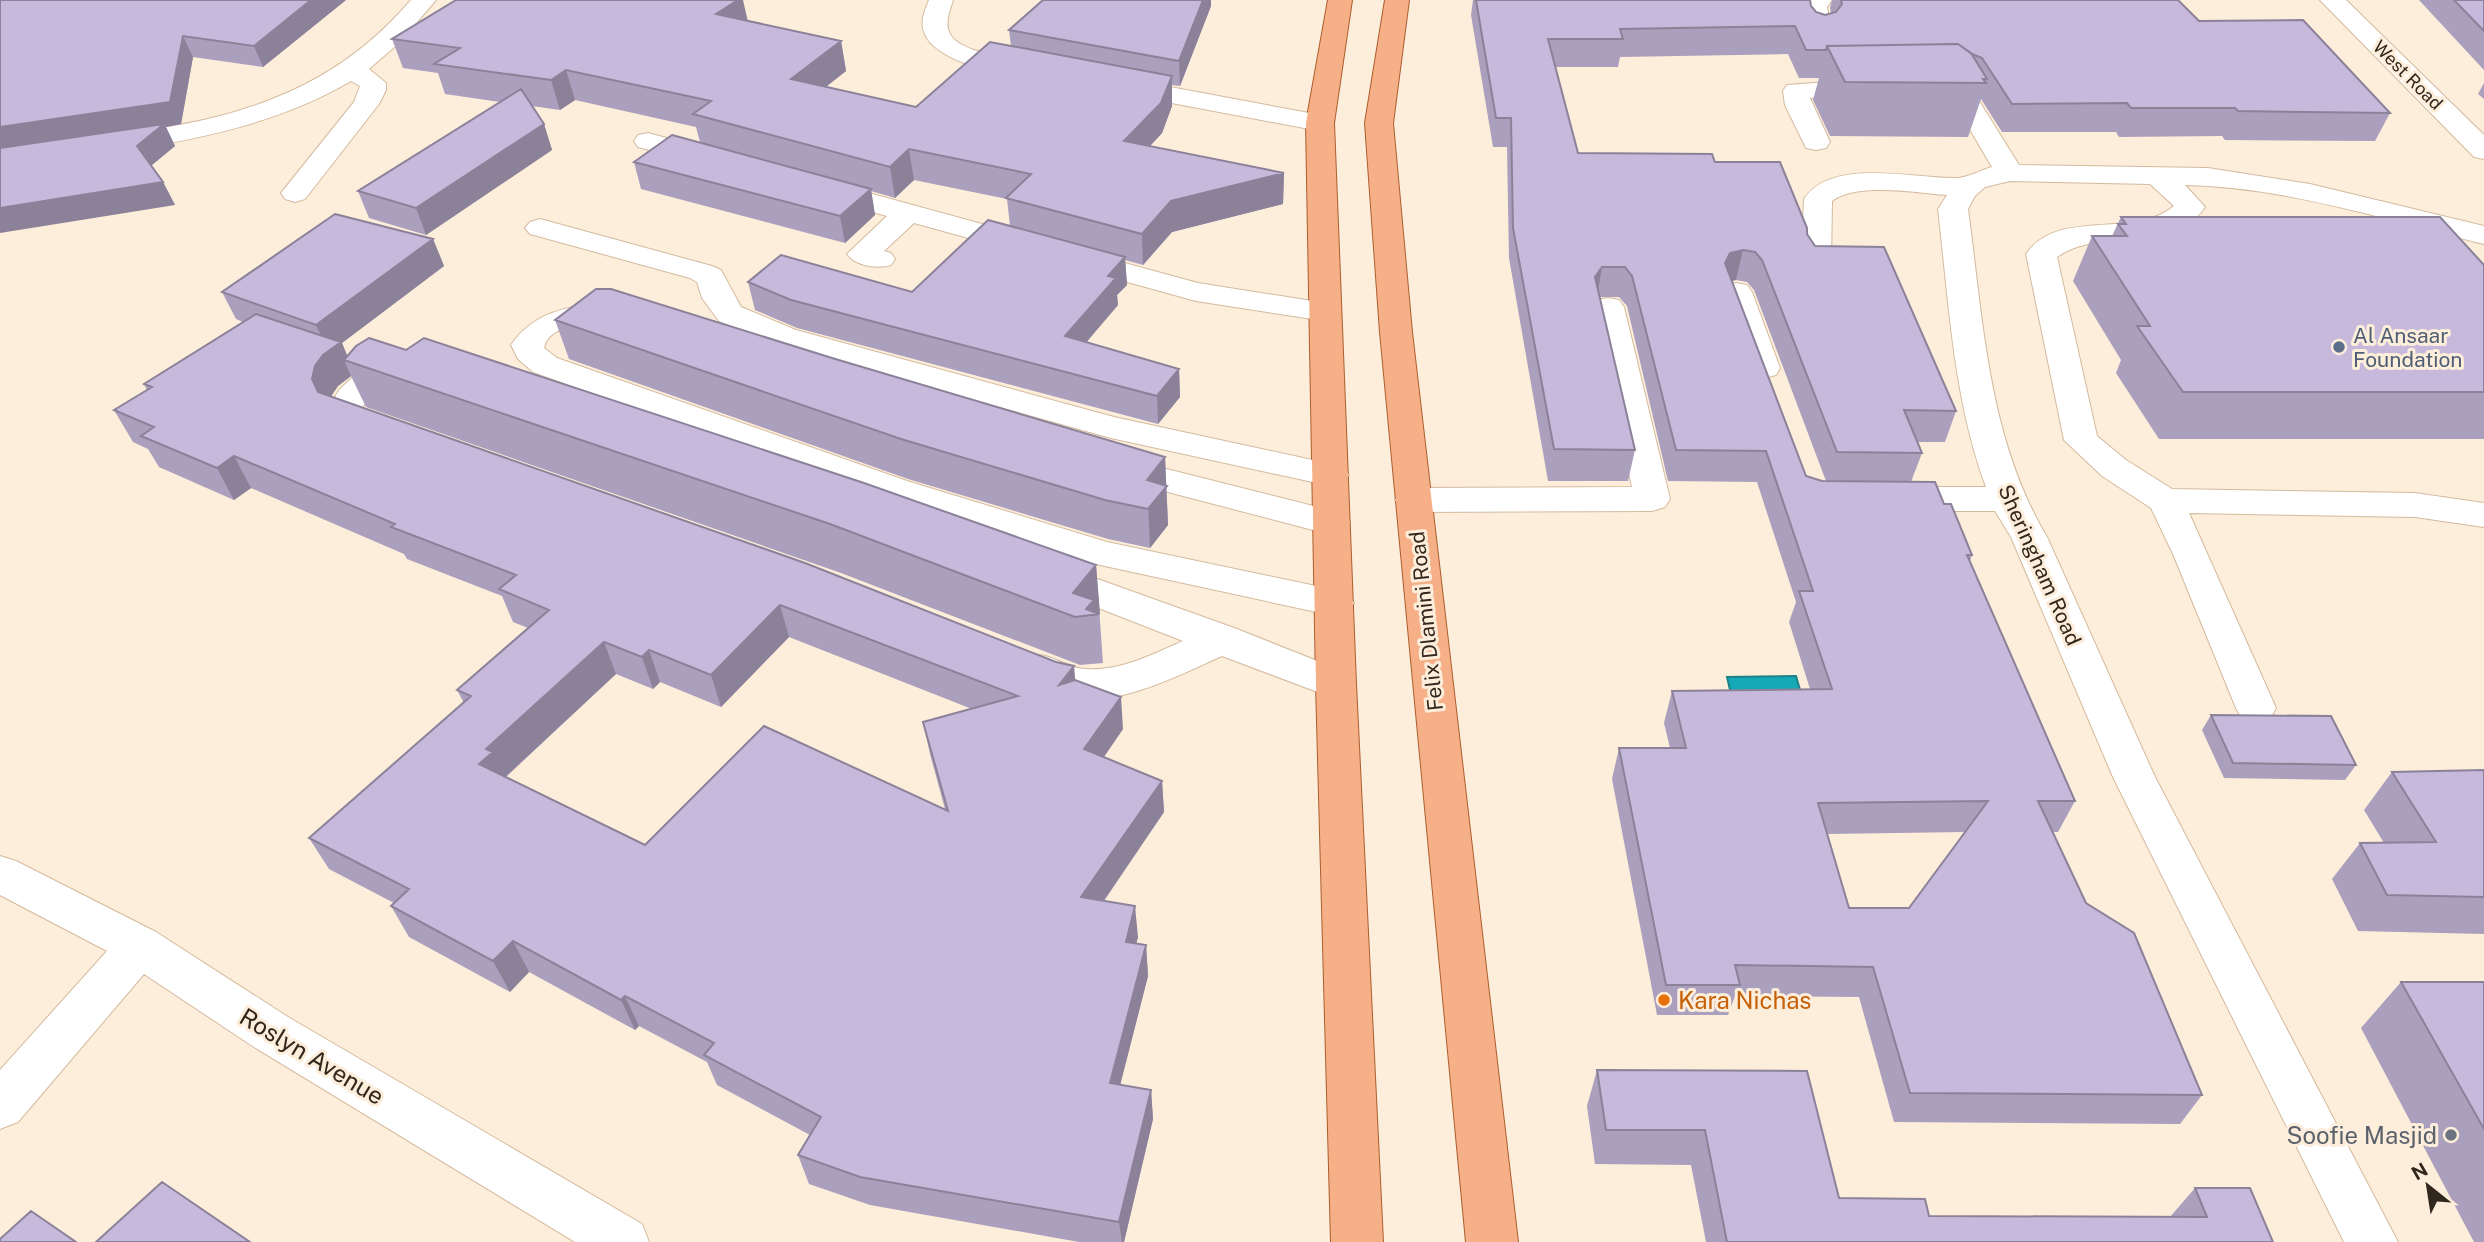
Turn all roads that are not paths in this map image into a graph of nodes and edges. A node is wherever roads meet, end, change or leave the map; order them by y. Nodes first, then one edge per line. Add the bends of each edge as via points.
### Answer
1 (424, 0) edge
2 (942, 0) edge
3 (1340, 0) edge
4 (1397, 0) edge
5 (1820, 0) edge
6 (2332, 0) edge
7 (1819, 32) edge
8 (352, 70) junction
9 (1048, 72) edge
10 (1101, 82) edge
11 (1320, 123) junction
12 (649, 141) dead end
13 (1816, 142) dead end
14 (89, 148) edge
15 (2484, 151) edge
16 (739, 166) edge
17 (2010, 173) junction
18 (2157, 176) junction
19 (791, 181) edge
20 (1965, 187) junction
21 (295, 193) dead end
22 (908, 212) junction
23 (541, 228) dead end
24 (2484, 235) edge
25 (880, 260) dead end
26 (1816, 263) edge
27 (1737, 292) edge
28 (1608, 307) dead end
29 (1325, 312) junction
30 (630, 316) edge
31 (735, 350) edge
32 (436, 369) edge
33 (878, 395) edge
34 (1774, 396) edge
35 (412, 439) edge
36 (1086, 458) edge
37 (1331, 475) junction
38 (799, 490) edge
39 (1865, 499) edge
40 (2008, 499) junction
41 (1413, 500) junction
42 (2165, 501) junction
43 (2484, 516) edge
44 (1332, 523) junction
45 (970, 547) edge
46 (1022, 565) edge
47 (1335, 603) junction
48 (1223, 639) junction
49 (1010, 657) edge
50 (1336, 684) junction
51 (2256, 708) dead end
52 (0, 874) edge
53 (140, 946) junction
54 (0, 1107) edge
55 (623, 1242) edge
56 (1357, 1242) edge
57 (1492, 1242) edge
58 (2372, 1242) edge

1 - 8 street
2 - 9 street via 935,21 940,39 956,53
3 - 11 main road
4 - 41 main road, Felix Dlamini Road via 1379,123
5 - 7 street via 1814,5
6 - 15 street, West Road
8 - 14 street via 313,93 266,111
8 - 21 street via 368,77 373,90
10 - 11 street
11 - 29 main road
12 - 16 street
13 - 17 street via 1796,91 1947,86 1962,94
17 - 18 street
17 - 20 street via 1984,177
18 - 24 street via 2208,177 2310,193
18 - 42 street via 2190,207 2181,217 2160,227 2052,243 2041,254 2081,440
19 - 22 street
20 - 26 street via 1867,184 1829,189 1818,199
20 - 40 street, Sheringham Road via 1953,209 1975,381
22 - 25 street via 862,254
22 - 29 street via 1196,292
23 - 37 street via 701,272 710,277 730,314 785,337 1111,427
27 - 34 street
28 - 41 street via 1652,499
29 - 37 main road
30 - 47 street via 603,313 560,320 538,330 527,345 529,352 545,365 894,489 1104,554
31 - 33 street
32 - 35 street via 386,370 347,400 345,408 351,417
36 - 44 street
37 - 44 main road
38 - 45 street
39 - 40 street
40 - 58 street, Sheringham Road via 2134,777
41 - 57 main road, Felix Dlamini Road
42 - 43 street via 2415,505
42 - 51 street
44 - 47 main road
46 - 48 street
47 - 50 main road
48 - 49 street via 1149,669 1094,684 1074,682
48 - 50 street
50 - 56 main road
52 - 53 street, Roslyn Avenue
53 - 54 street
53 - 55 street, Roslyn Avenue via 271,1032

